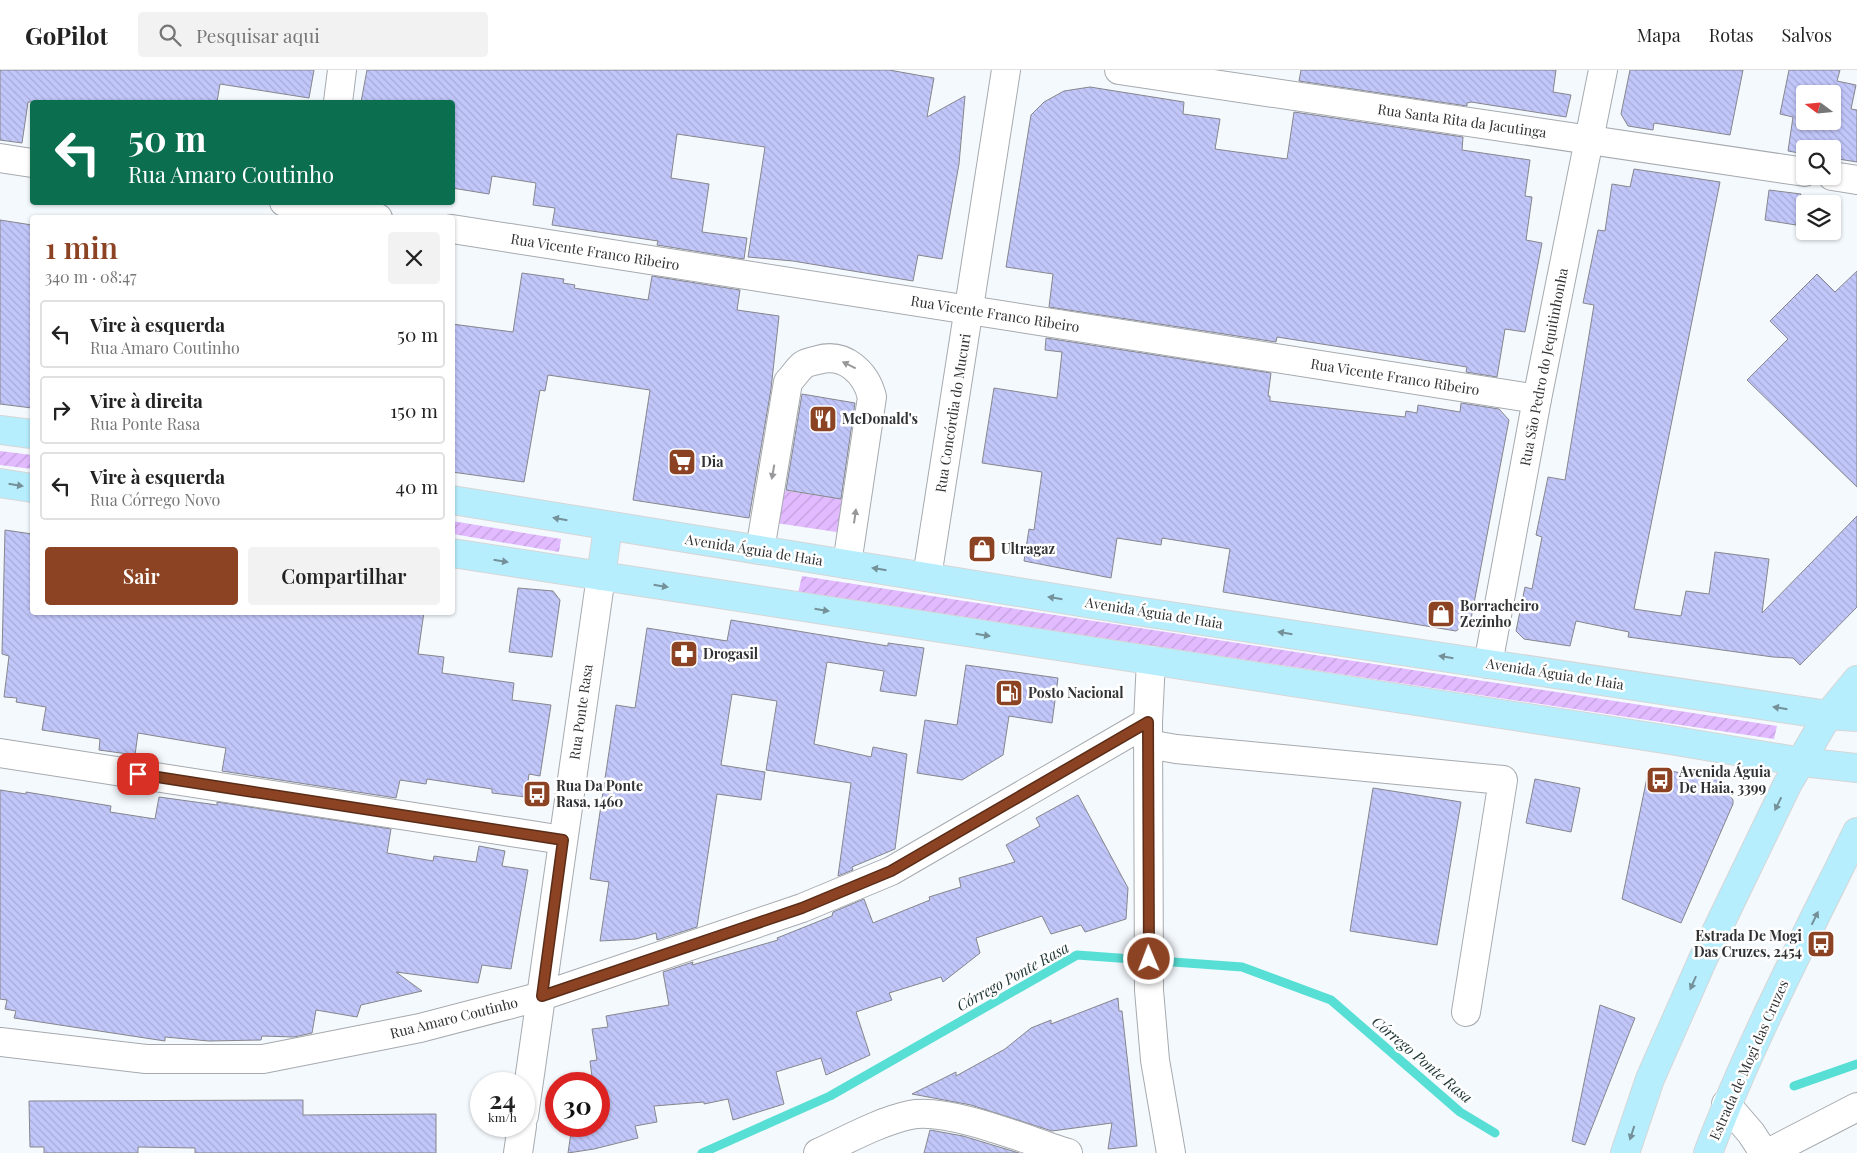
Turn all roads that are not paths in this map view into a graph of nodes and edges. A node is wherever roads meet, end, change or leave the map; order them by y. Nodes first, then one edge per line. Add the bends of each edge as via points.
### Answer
1 (342, 70) edge
2 (1006, 70) edge
3 (1119, 70) edge
4 (1603, 70) edge
5 (338, 100) edge
6 (1588, 140) junction
7 (0, 158) edge
8 (30, 163) edge
9 (1796, 171) edge
10 (1841, 177) edge
11 (1857, 180) edge
12 (299, 205) edge
13 (323, 210) edge
14 (357, 215) edge
15 (455, 229) edge
16 (970, 310) junction
17 (1537, 399) junction
18 (0, 430) edge
19 (30, 434) edge
20 (0, 483) edge
21 (30, 488) edge
22 (455, 501) edge
23 (607, 537) junction
24 (760, 550) junction
25 (455, 553) edge
26 (796, 556) junction
27 (848, 564) junction
28 (600, 576) junction
29 (927, 577) junction
30 (1151, 660) junction
31 (1488, 664) junction
32 (1857, 680) edge
33 (1828, 715) junction
34 (1857, 717) edge
35 (1148, 733) junction
36 (0, 753) edge
37 (1802, 762) junction
38 (1857, 768) edge
39 (1857, 832) edge
40 (563, 840) junction
41 (542, 996) junction
42 (1466, 1012) dead end
43 (0, 1042) edge
44 (531, 1072) edge
45 (1726, 1104) junction
46 (1857, 1107) edge
47 (818, 1153) edge
48 (1068, 1153) edge
49 (1172, 1153) edge
50 (1625, 1153) edge
51 (1708, 1153) edge
52 (1764, 1153) edge
53 (1768, 1153) edge

1 - 5 street
2 - 16 street, Rua Concórdia do Mucuri
3 - 6 street, Rua Santa Rita da Jacutinga
4 - 6 street, Rua São Pedro do Jequitinhonha
6 - 9 street, Rua Santa Rita da Jacutinga
6 - 17 street, Rua São Pedro do Jequitinhonha
7 - 8 street
10 - 11 street
12 - 13 street
13 - 14 street
15 - 16 street, Rua Vicente Franco Ribeiro
16 - 17 street, Rua Vicente Franco Ribeiro
16 - 29 street, Rua Concórdia do Mucuri
17 - 31 street, Rua São Pedro do Jequitinhonha
18 - 19 main road
20 -> 21 main road
23 -> 22 main road, Avenida Águia de Haia
23 - 24 main road, Avenida Águia de Haia
23 - 26 main road via 779,571
23 - 28 main road
24 - 26 main road, Avenida Águia de Haia
27 -> 24 street via 872,397 860,371 848,362 825,358 804,364 788,382
25 -> 28 main road
26 - 27 main road, Avenida Águia de Haia
29 -> 27 main road, Avenida Águia de Haia
28 -> 30 main road
28 - 40 street, Rua Ponte Rasa
31 -> 29 main road, Avenida Águia de Haia
30 - 35 street
30 - 37 main road
33 -> 31 main road, Avenida Águia de Haia
32 - 33 main road
33 - 34 main road, Avenida Águia de Haia
33 - 37 main road
35 - 41 street, Rua Amaro Coutinho via 891,871 802,908
35 - 42 street via 1176,749 1503,780
35 - 49 street via 1149,990 1155,1060
36 - 40 street
37 - 38 main road
37 -> 50 main road via 1787,785 1703,959 1650,1079
45 -> 39 main road, Estrada de Mogi das Cruzes via 1768,1011
40 - 41 street, Rua Ponte Rasa
41 - 43 street, Rua Amaro Coutinho via 420,1028 263,1059 146,1059
41 - 44 street, Rua Ponte Rasa
45 - 51 main road, Estrada de Mogi das Cruzes
45 - 52 street
46 - 53 street
47 - 48 street via 909,1115 928,1113 950,1116

